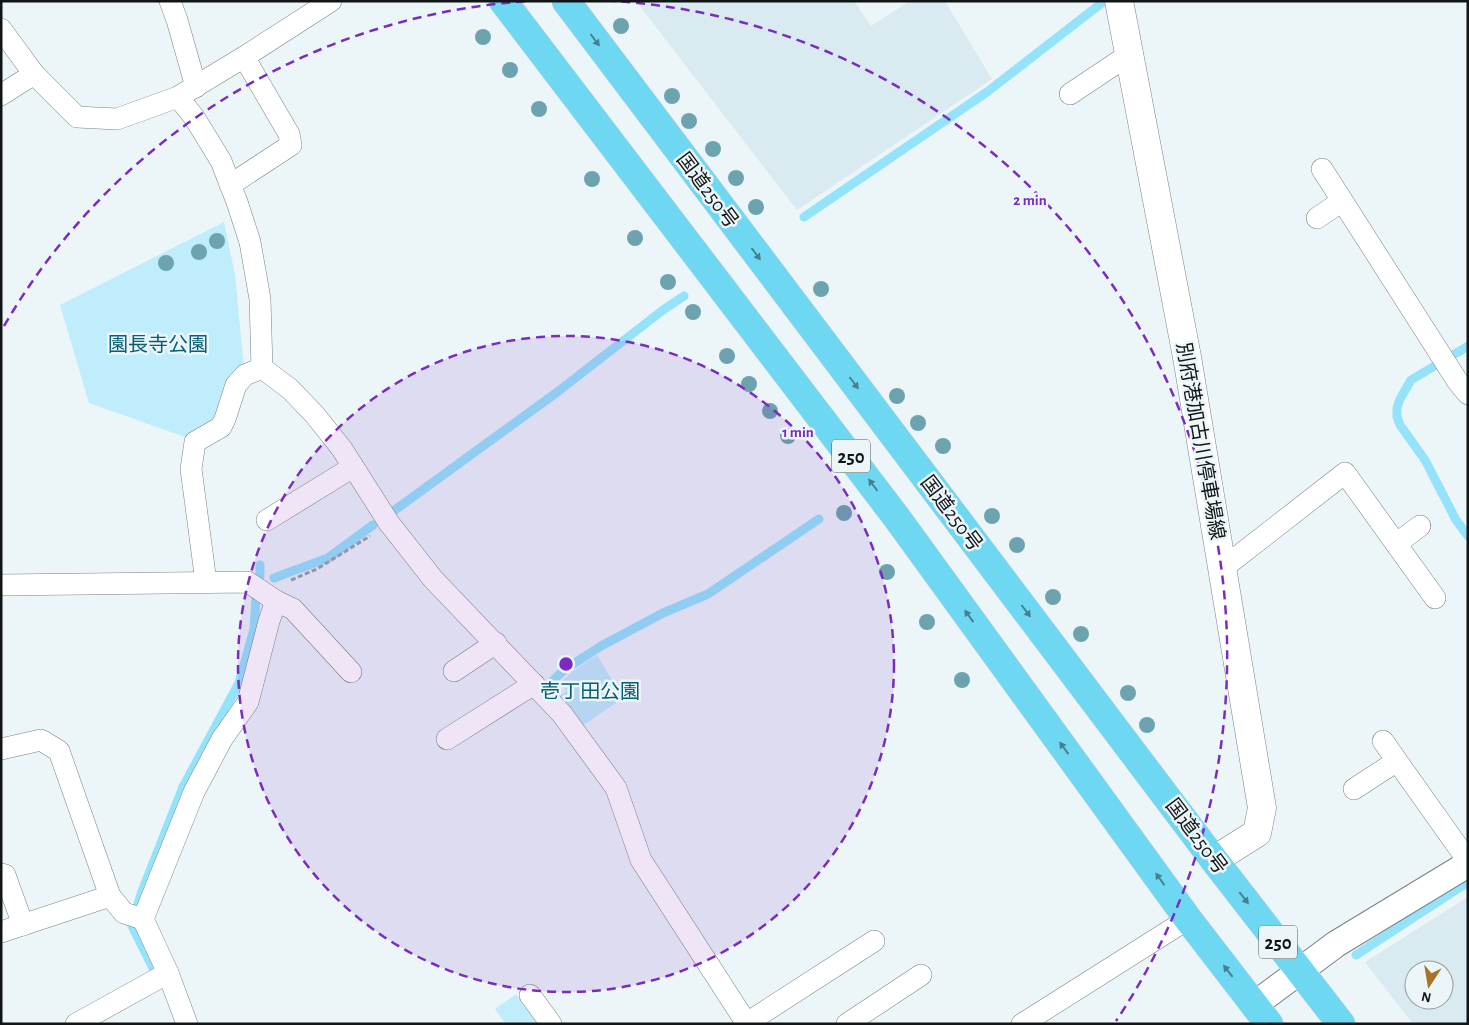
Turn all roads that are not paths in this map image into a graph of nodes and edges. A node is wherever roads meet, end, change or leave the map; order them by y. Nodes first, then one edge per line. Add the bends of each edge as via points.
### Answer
1 (170, 1) edge
2 (331, 1) edge
3 (503, 1) edge
4 (566, 1) edge
5 (1119, 1) edge
6 (1, 29) edge
7 (1130, 54) junction
8 (244, 57) junction
9 (34, 74) junction
10 (187, 92) junction
11 (1070, 94) dead end
12 (1, 95) edge
13 (1322, 169) dead end
14 (230, 185) junction
15 (1342, 202) junction
16 (1317, 218) dead end
17 (262, 368) junction
18 (1465, 383) edge
19 (354, 467) junction
20 (266, 520) dead end
21 (1420, 526) dead end
22 (1396, 544) junction
23 (1222, 568) junction
24 (206, 582) junction
25 (1, 585) edge
26 (1435, 598) dead end
27 (276, 602) junction
28 (496, 643) junction
29 (454, 671) dead end
30 (351, 672) dead end
31 (534, 684) junction
32 (447, 739) dead end
33 (1383, 741) dead end
34 (1, 749) edge
35 (1397, 761) junction
36 (1354, 789) dead end
37 (1214, 860) junction
38 (1468, 862) edge
39 (1, 874) edge
40 (110, 896) junction
41 (143, 918) junction
42 (1188, 919) junction
43 (23, 925) junction
44 (1, 932) edge
45 (874, 941) dead end
46 (1300, 970) junction
47 (168, 974) junction
48 (921, 975) dead end
49 (530, 995) dead end
50 (1262, 1014) edge
51 (76, 1024) edge
52 (187, 1024) edge
53 (551, 1024) edge
54 (747, 1024) edge
55 (847, 1024) edge
56 (1022, 1024) edge
57 (1341, 1024) edge

1 - 10 street via 177,20
2 - 8 street
42 -> 3 highway, 250 via 898,518
4 -> 37 highway, 国道250号 / 250
5 - 7 main road, 別府港加古川停車場線
6 - 9 street
7 - 11 street
7 - 23 main road, 別府港加古川停車場線 via 1187,357
8 - 10 street
8 - 14 street via 289,134 291,145
9 - 10 street via 76,116 117,119
9 - 12 street
10 - 14 street via 194,117 221,161
13 - 15 street
14 - 17 street via 250,242 259,289
15 - 16 street
15 - 18 street
17 - 19 street via 290,389 315,415
17 - 24 street via 244,375 236,385 221,427 195,442 191,469
19 - 20 street
19 - 28 street via 389,523 433,579
21 - 22 street
22 - 23 street via 1345,473
22 - 26 street
23 - 37 main road, 別府港加古川停車場線 via 1262,808 1257,833
24 - 25 street
24 - 27 street via 248,582
27 - 30 street via 293,609
27 - 41 street via 248,702 222,739 194,792
28 - 29 street
28 - 31 street
31 - 32 street
31 - 54 street via 562,714 616,788 641,860
33 - 35 street
34 - 40 street via 42,740 59,750
35 - 36 street
35 - 38 street
37 -> 46 highway, 国道250号 / 250
38 - 46 street
39 - 43 street via 5,875
40 - 41 street via 124,913
40 - 43 street
41 - 47 street
50 -> 42 highway, 250
42 - 56 street
43 - 44 street
45 - 54 street
46 - 50 street
46 - 57 highway, 国道250号 / 250
47 - 51 street
47 - 52 street
48 - 55 street
49 - 53 street

